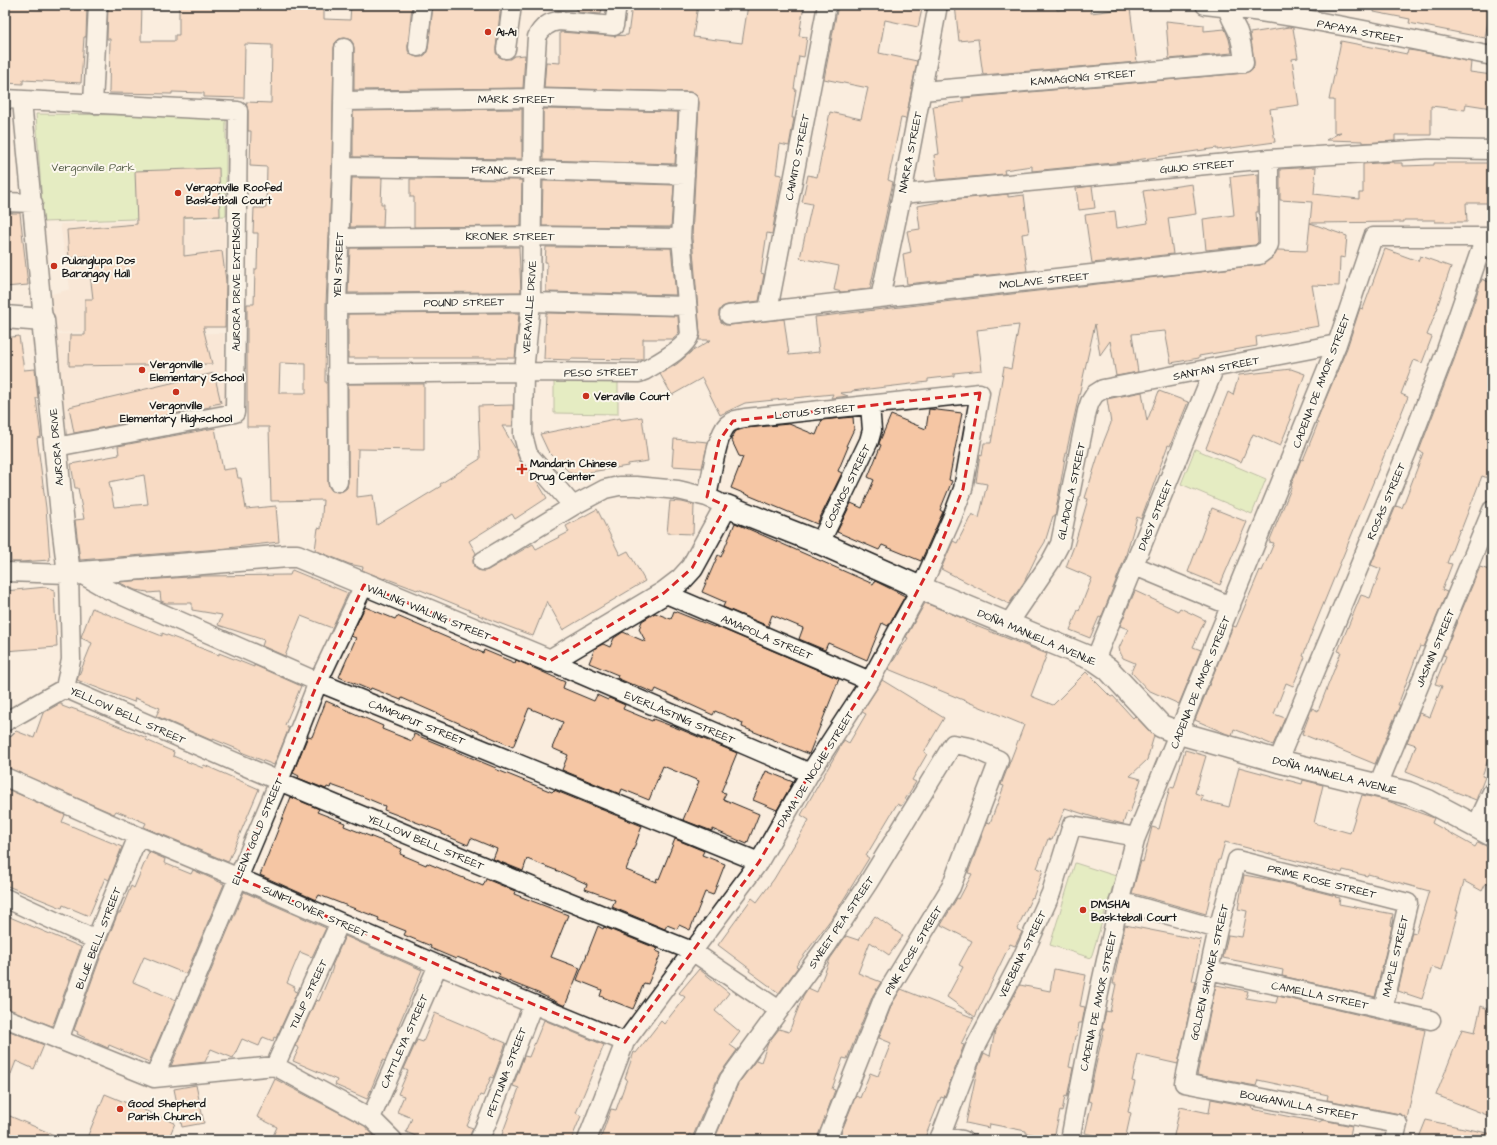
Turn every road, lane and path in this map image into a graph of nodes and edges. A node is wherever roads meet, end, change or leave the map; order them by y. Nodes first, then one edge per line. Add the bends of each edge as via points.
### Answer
1 (98, 5) edge
2 (423, 5) edge
3 (512, 5) edge
4 (617, 5) edge
5 (827, 5) edge
6 (938, 5) edge
7 (1205, 5) edge
8 (1227, 6) edge
9 (418, 47) dead end
10 (344, 48) dead end
11 (506, 48) dead end
12 (1492, 56) edge
13 (922, 91) junction
14 (533, 98) junction
15 (14, 100) edge
16 (343, 101) junction
17 (689, 102) joint
18 (93, 104) junction
19 (1492, 150) edge
20 (1269, 159) junction
21 (342, 167) junction
22 (533, 170) junction
23 (685, 175) junction
24 (902, 194) junction
25 (5, 202) edge
26 (33, 204) junction
27 (533, 236) junction
28 (1489, 237) edge
29 (339, 238) junction
30 (681, 238) junction
31 (880, 298) junction
32 (531, 302) junction
33 (337, 304) junction
34 (687, 306) junction
35 (768, 310) junction
36 (729, 315) dead end
37 (5, 317) edge
38 (44, 320) junction
39 (1337, 344) junction
40 (1214, 369) junction
41 (524, 372) junction
42 (337, 374) junction
43 (980, 393) joint
44 (1095, 394) joint
45 (870, 405) junction
46 (56, 447) junction
47 (338, 482) dead end
48 (716, 501) junction
49 (573, 506) junction
50 (1492, 510) edge
51 (820, 543) junction
52 (483, 561) dead end
53 (1135, 566) junction
54 (5, 572) edge
55 (74, 574) junction
56 (364, 585) junction
57 (921, 588) junction
58 (664, 593) junction
59 (1231, 606) junction
60 (1009, 623) junction
61 (1095, 660) junction
62 (550, 661) junction
63 (870, 681) junction
64 (318, 682) junction
65 (65, 688) junction
66 (5, 722) edge
67 (1179, 733) junction
68 (999, 760) joint
69 (1278, 761) junction
70 (810, 773) junction
71 (5, 777) edge
72 (279, 781) junction
73 (1378, 785) junction
74 (1492, 792) edge
75 (1484, 831) edge
76 (138, 836) junction
77 (1136, 837) junction
78 (1237, 860) joint
79 (760, 862) junction
80 (238, 877) junction
81 (5, 898) edge
82 (1119, 901) junction
83 (1408, 903) joint
84 (340, 922) junction
85 (1218, 929) junction
86 (96, 940) junction
87 (692, 951) junction
88 (438, 965) junction
89 (1209, 970) junction
90 (532, 1004) junction
91 (1383, 1009) junction
92 (779, 1010) junction
93 (5, 1018) edge
94 (1431, 1020) dead end
95 (59, 1040) junction
96 (626, 1042) junction
97 (275, 1066) junction
98 (154, 1078) junction
99 (1184, 1083) joint
100 (371, 1118) junction
101 (940, 1138) edge
102 (393, 1140) edge
103 (479, 1140) edge
104 (587, 1140) edge
105 (703, 1140) edge
106 (827, 1140) edge
107 (963, 1140) edge
108 (1070, 1140) edge
109 (1394, 1140) edge

1 - 18 street
2 - 9 street
3 - 11 street
4 - 14 street, VERAVILLE DRIVE via 614,26 559,21 552,22 540,30
5 - 35 street, CAIMITO STREET
6 - 13 street, NARRA STREET
7 - 8 street, PAPAYA STREET
8 - 12 street, PAPAYA STREET
8 - 13 street, KAMAGONG STREET via 1238,32 1244,63
10 - 16 street, YEN STREET
13 - 24 street, NARRA STREET
14 - 16 street, MARK STREET
14 - 17 street, MARK STREET
14 - 22 street, VERAVILLE DRIVE
15 - 18 street, AURORA DRIVE EXTENSION
15 - 26 street, AURORA DRIVE
16 - 21 street, YEN STREET
17 - 23 street, PESO STREET
18 - 46 street, AURORA DRIVE EXTENSION via 238,111 235,413
19 - 20 street, GUIJO STREET via 1429,149
20 - 24 street, GUIJO STREET
20 - 31 street, MOLAVE STREET via 1269,244 1267,249 1259,254
21 - 22 street, FRANC STREET
21 - 29 street, YEN STREET
22 - 23 street, FRANC STREET
22 - 27 street, VERAVILLE DRIVE
23 - 30 street, PESO STREET
24 - 31 street, NARRA STREET
25 - 26 street
26 - 38 street, AURORA DRIVE
27 - 29 street, KRONER STREET
27 - 30 street, KRONER STREET
27 - 32 street, VERAVILLE DRIVE
28 - 39 street, CADENA DE AMOR STREET via 1373,236
28 - 69 street, ROSAS STREET via 1407,452
29 - 33 street, YEN STREET
30 - 34 street, PESO STREET
31 - 35 street, MOLAVE STREET
32 - 33 street, POUND STREET
32 - 34 street, POUND STREET
32 - 41 street, VERAVILLE DRIVE
33 - 42 street, YEN STREET
34 - 41 street, PESO STREET via 689,339 644,371
35 - 36 street, MOLAVE STREET
37 - 38 street
38 - 46 street, AURORA DRIVE
39 - 40 street, SANTAN STREET
39 - 59 street, CADENA DE AMOR STREET
40 - 44 street, SANTAN STREET via 1112,387
40 - 53 street, DAISY STREET
41 - 42 street, PESO STREET
41 - 49 street, VERAVILLE DRIVE via 523,435 528,454
42 - 47 street, YEN STREET
43 - 45 street, LOTUS STREET
43 - 57 street, DAMA DE NOCHE STREET via 963,489
44 - 60 street, GLADIOLA STREET via 1087,411 1060,544
45 - 48 street, LOTUS STREET via 732,421 725,428 719,441
45 - 51 street, COSMOS STREET via 872,430 869,441
46 - 55 street, AURORA DRIVE
48 - 49 street via 678,490 619,486 605,489
48 - 51 street, DOÑA MANUELA AVENUE
48 - 58 street via 692,568
49 - 52 street
50 - 73 street, JASMIN STREET
51 - 57 street, DOÑA MANUELA AVENUE
53 - 59 street
53 - 61 street, DAISY STREET
54 - 55 street
55 - 56 street, WALING WALING STREET via 297,556
55 - 64 street, CAMPUPUT STREET
55 - 65 street via 71,660
56 - 62 street, WALING WALING STREET
56 - 64 street, ELENA GOLD STREET
57 - 60 street, DOÑA MANUELA AVENUE
57 - 63 street, DAMA DE NOCHE STREET
58 - 62 street
58 - 63 street, AMAPOLA STREET
59 - 67 street, CADENA DE AMOR STREET
60 - 61 street, DOÑA MANUELA AVENUE
61 - 67 street, DOÑA MANUELA AVENUE via 1108,669 1161,726
62 - 70 street, EVERLASTING STREET
63 - 70 street, DAMA DE NOCHE STREET
64 - 72 street, ELENA GOLD STREET
64 - 79 street, CAMPUPUT STREET
65 - 66 street
65 - 72 street, YELLOW BELL STREET
67 - 69 street, DOÑA MANUELA AVENUE
67 - 77 street, CADENA DE AMOR STREET
68 - 92 street, SWEET PEA STREET via 970,747 953,744 868,884 827,946
68 - 106 street, PINK ROSE STREET via 951,887 883,999
69 - 73 street, DOÑA MANUELA AVENUE
70 - 79 street, DAMA DE NOCHE STREET
71 - 76 street, SUNFLOWER STREET
72 - 80 street, ELENA GOLD STREET
72 - 87 street, YELLOW BELL STREET
73 - 75 street, DOÑA MANUELA AVENUE via 1428,801
74 - 75 street
76 - 80 street, SUNFLOWER STREET
76 - 86 street, BLUE BELL STREET
77 - 82 street, CADENA DE AMOR STREET
77 - 101 street, VERBENA STREET via 1072,825 1051,893 1021,960 974,1049
78 - 83 street, PRIME ROSE STREET
78 - 85 street, GOLDEN SHOWER STREET
79 - 87 street, DAMA DE NOCHE STREET
80 - 84 street, SUNFLOWER STREET
80 - 98 street, ELENA GOLD STREET
81 - 86 street
82 - 85 street
82 - 108 street, CADENA DE AMOR STREET
83 - 91 street, MAPLE STREET
84 - 88 street, SUNFLOWER STREET
84 - 97 street, TULIP STREET
85 - 89 street, GOLDEN SHOWER STREET
86 - 95 street, BLUE BELL STREET
87 - 92 street, YELLOW BELL STREET
87 - 96 street, DAMA DE NOCHE STREET
88 - 90 street, SUNFLOWER STREET
88 - 100 street, CATTLEYA STREET
89 - 91 street, CAMELLA STREET
89 - 99 street, GOLDEN SHOWER STREET
90 - 96 street, SUNFLOWER STREET
90 - 103 street, PETTUNIA STREET
91 - 94 street, CAMELLA STREET
92 - 105 street, SWEET PEA STREET via 729,1079
93 - 95 street
95 - 98 street
96 - 104 street, DAMA DE NOCHE STREET
97 - 98 street
97 - 100 street
99 - 109 street, BOUGANVILLA STREET via 1398,1124
100 - 102 street
101 - 107 street

